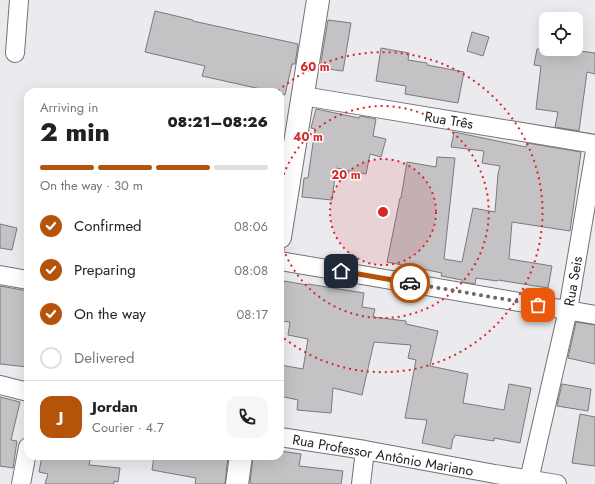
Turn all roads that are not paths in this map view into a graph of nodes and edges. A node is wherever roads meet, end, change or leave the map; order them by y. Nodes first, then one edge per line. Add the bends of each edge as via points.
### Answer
1 (19, 0) edge
2 (318, 0) edge
3 (15, 53) dead end
4 (303, 96) junction
5 (595, 144) edge
6 (595, 152) edge
7 (284, 212) edge
8 (284, 262) edge
9 (0, 275) edge
10 (24, 279) edge
11 (568, 310) junction
12 (595, 315) edge
13 (0, 385) edge
14 (24, 391) edge
15 (284, 438) edge
16 (365, 450) junction
17 (26, 460) edge
18 (240, 460) edge
19 (494, 479) edge
20 (529, 480) junction
21 (22, 484) edge
22 (237, 484) edge
23 (361, 484) edge
24 (557, 484) edge

1 - 3 street
2 - 4 street
4 - 5 street, Rua Três
4 - 7 street
6 - 11 street, Rua Seis
8 - 11 street
9 - 10 street
11 - 12 street
11 - 20 street, Rua Seis
13 - 14 street
15 - 16 street, Rua Professor Antônio Mariano
16 - 19 street, Rua Professor Antônio Mariano
16 - 23 street
17 - 21 street
18 - 22 street
19 - 20 street, Rua Professor Antônio Mariano
20 - 24 street, Rua Professor Antônio Mariano

